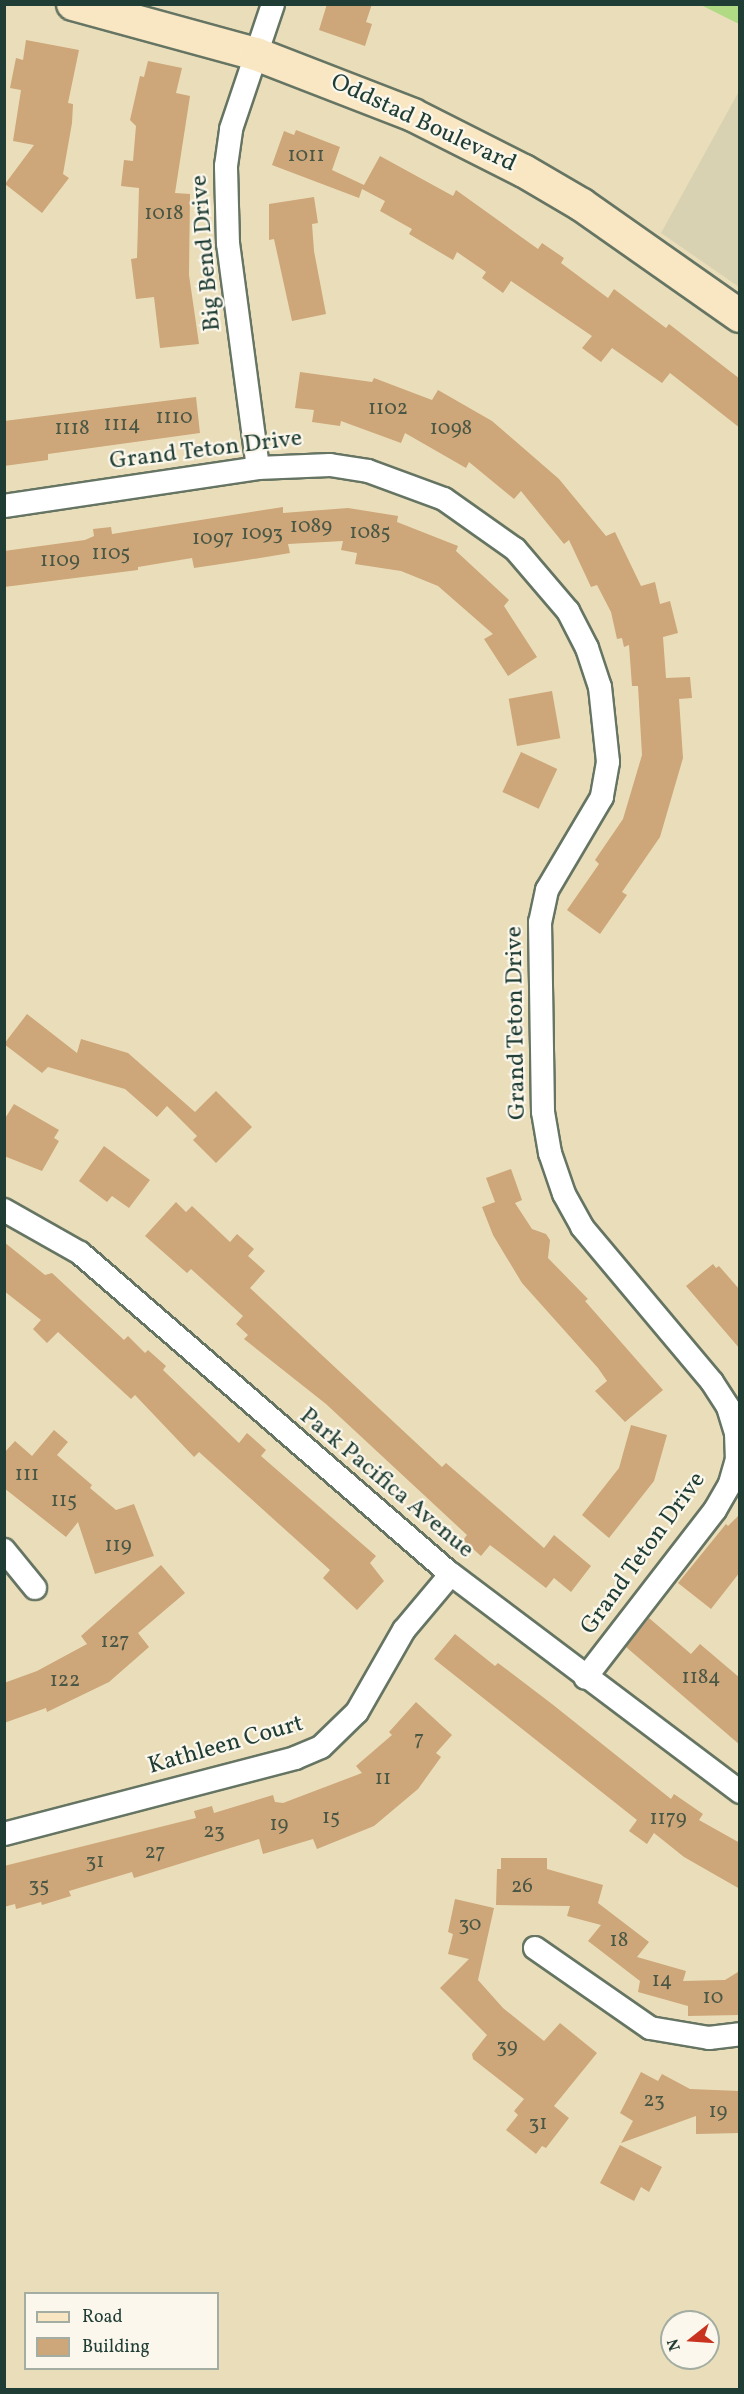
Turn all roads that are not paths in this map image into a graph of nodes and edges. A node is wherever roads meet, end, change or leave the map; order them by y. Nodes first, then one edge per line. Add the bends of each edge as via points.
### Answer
1 (73, 4) edge
2 (273, 4) edge
3 (256, 54) junction
4 (740, 316) edge
5 (258, 468) junction
6 (4, 506) edge
7 (4, 1210) edge
8 (4, 1550) edge
9 (451, 1574) junction
10 (35, 1587) dead end
11 (585, 1678) junction
12 (740, 1792) edge
13 (4, 1834) edge
14 (535, 1948) dead end
15 (740, 2034) edge

1 - 3 street, Oddstad Boulevard
2 - 3 street, Big Bend Drive
3 - 4 street, Oddstad Boulevard via 413,115 524,171 637,241
3 - 5 street, Big Bend Drive via 231,129 225,205
5 - 6 street, Grand Teton Drive
5 - 11 street, Grand Teton Drive via 330,465 368,471 409,483 481,522 515,549 568,611 587,648 600,687 608,762 602,797 547,890 540,922 543,1112 550,1153 564,1194 582,1227 712,1382 728,1407 736,1433 737,1459 730,1484 715,1510
7 - 9 street, Park Pacifica Avenue via 80,1253
8 - 10 street
9 - 11 street, Park Pacifica Avenue
9 - 13 street, Kathleen Court via 404,1630 357,1713 321,1747 295,1758
11 - 12 street, Park Pacifica Avenue
14 - 15 street via 650,2028 708,2038

